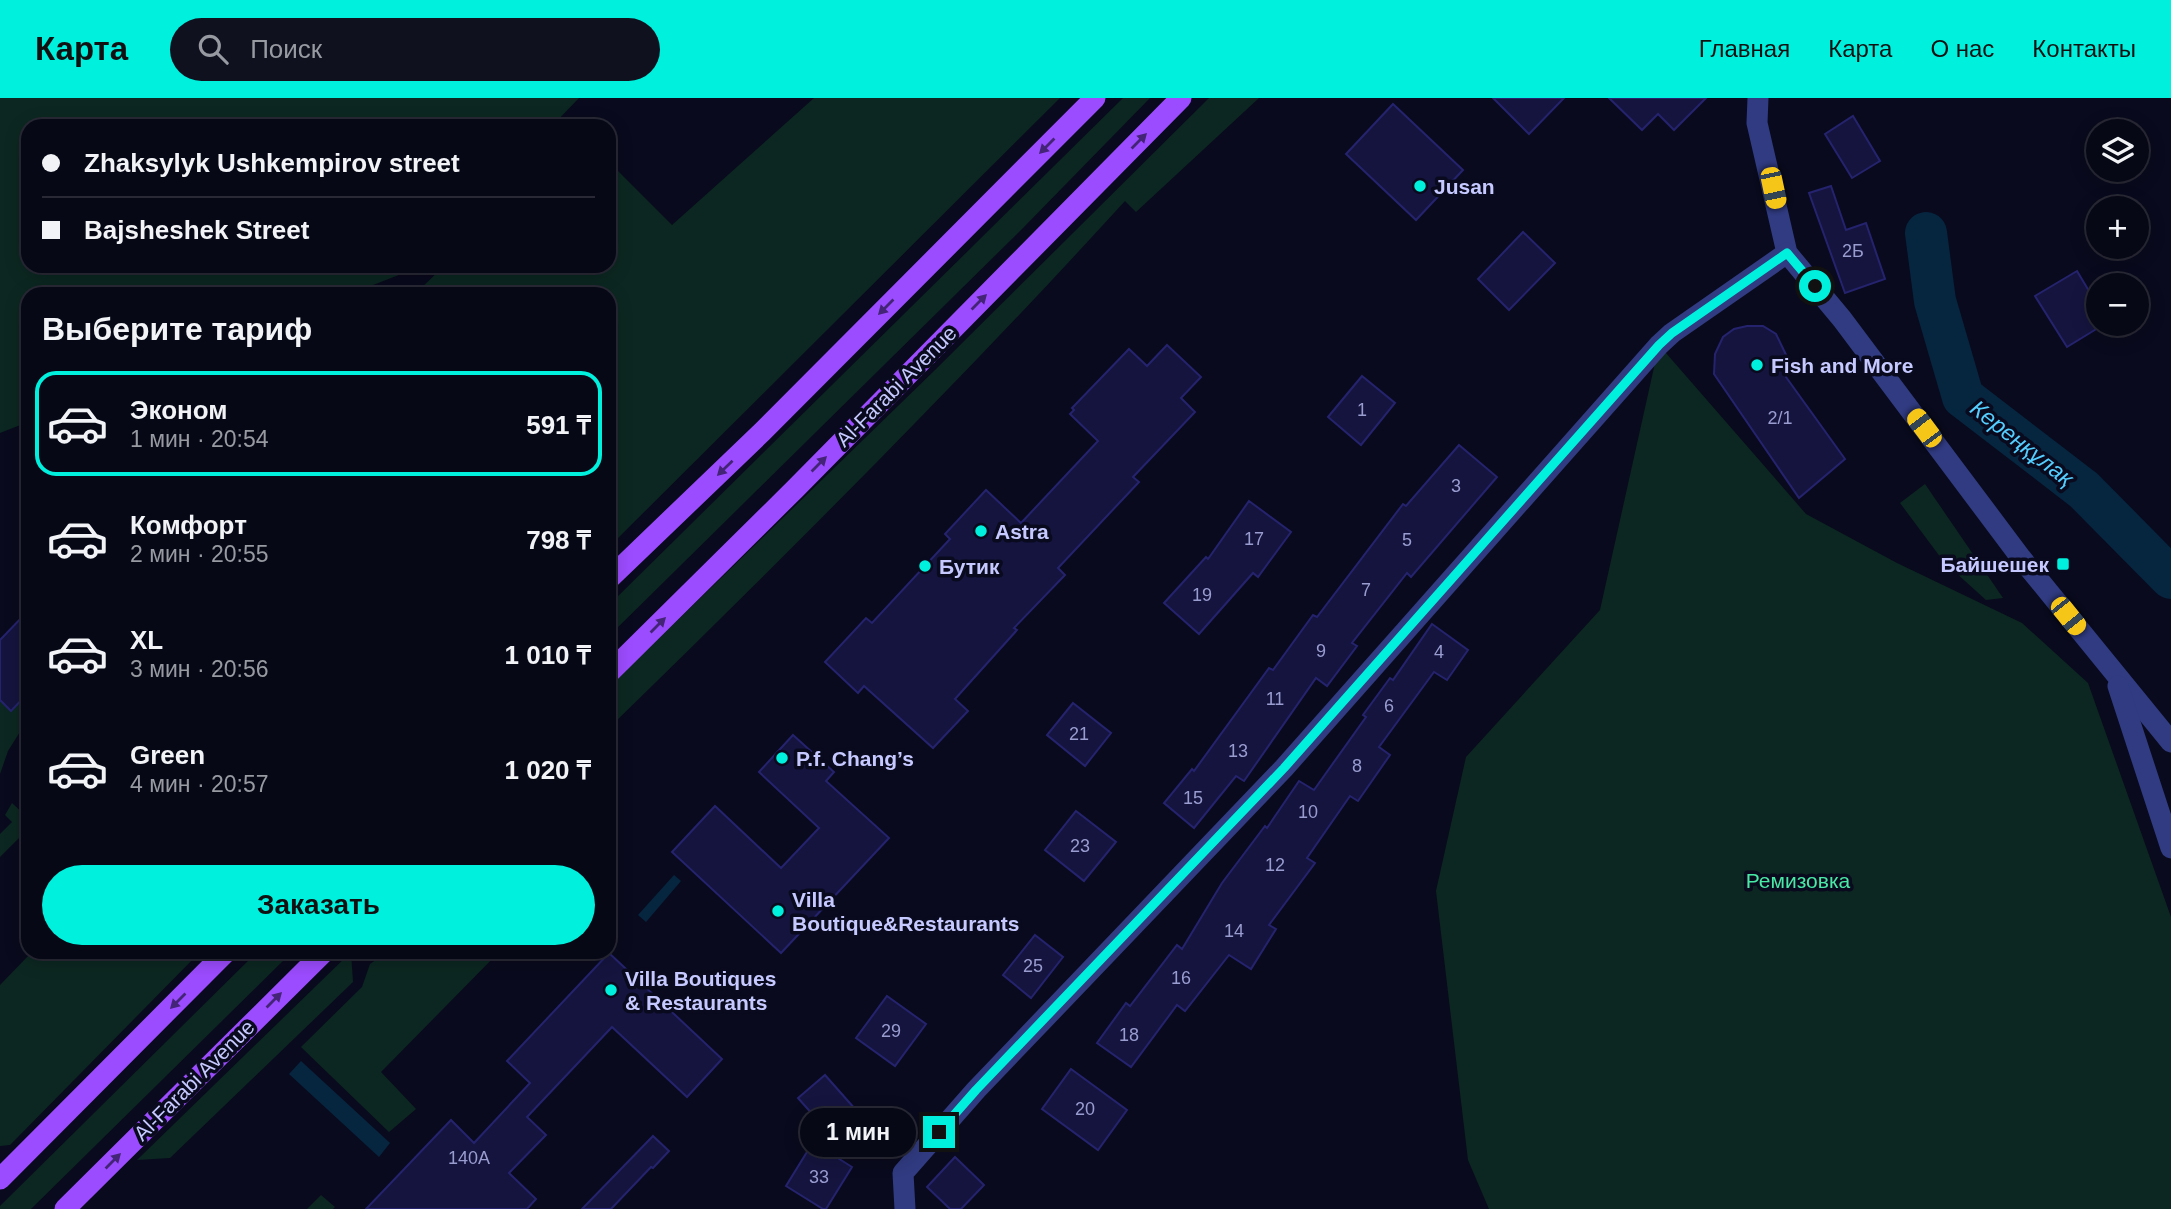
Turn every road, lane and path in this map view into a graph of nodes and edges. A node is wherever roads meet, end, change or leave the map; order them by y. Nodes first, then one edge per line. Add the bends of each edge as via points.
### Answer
1 (1095, 98) edge
2 (1181, 98) edge
3 (1758, 98) edge
4 (1787, 253) junction
5 (616, 572) edge
6 (616, 666) edge
7 (2114, 674) junction
8 (2171, 742) edge
9 (2171, 848) edge
10 (219, 959) edge
11 (317, 959) edge
12 (0, 1180) edge
13 (65, 1209) edge
14 (905, 1209) edge

1 -> 5 main road
6 -> 2 main road, Al-Farabi Avenue
3 - 4 street via 1757,123
4 - 7 street
4 - 14 street via 1659,345 1284,768 903,1172
7 - 8 street
7 - 9 street
10 -> 12 main road
13 -> 11 main road, Al-Farabi Avenue

